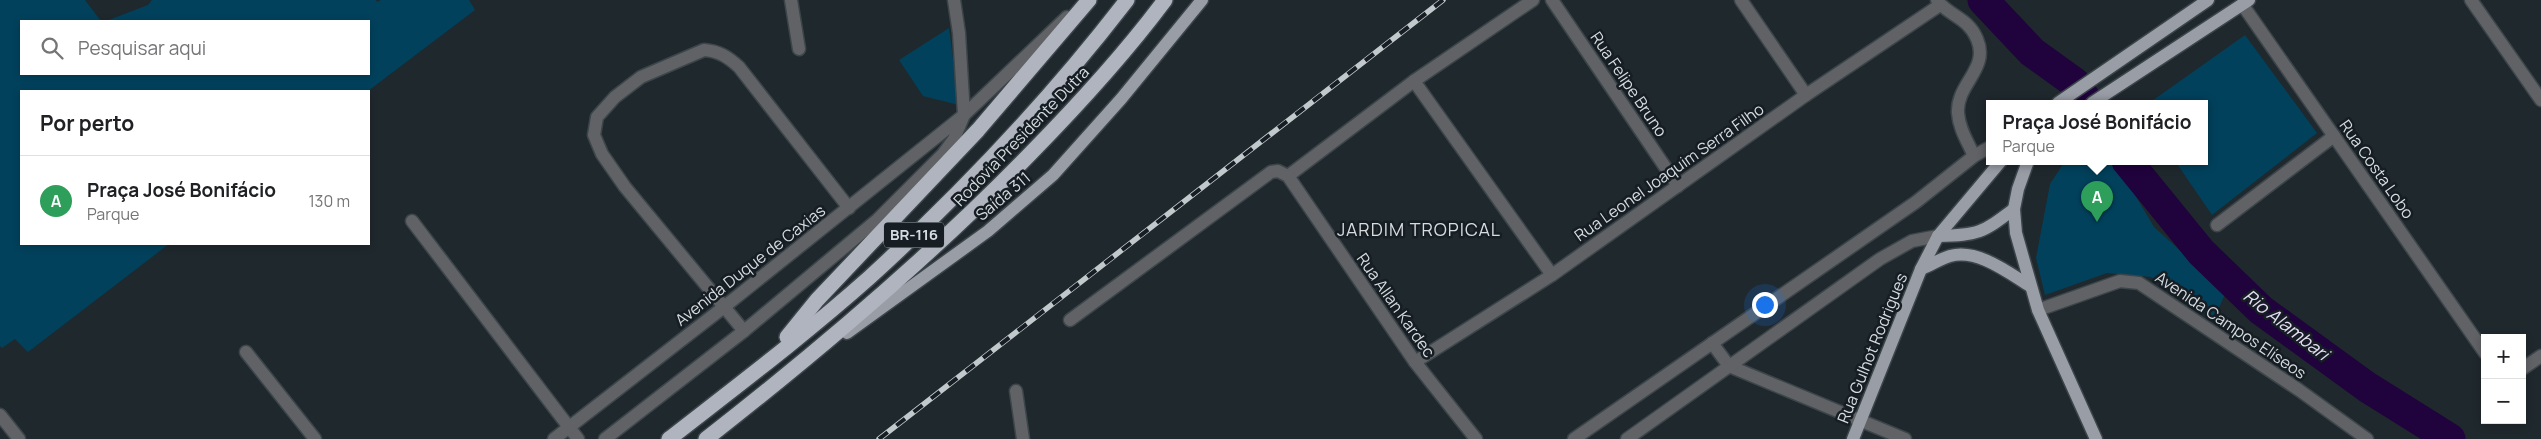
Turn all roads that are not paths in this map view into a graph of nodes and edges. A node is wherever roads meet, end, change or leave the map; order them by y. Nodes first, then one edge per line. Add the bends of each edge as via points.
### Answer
1 (791, 0) edge
2 (954, 0) edge
3 (1085, 0) edge
4 (1089, 0) edge
5 (1128, 0) edge
6 (1165, 0) edge
7 (1202, 0) edge
8 (1533, 0) edge
9 (1552, 0) edge
10 (1741, 0) edge
11 (2208, 0) edge
12 (2471, 0) edge
13 (1938, 2) edge
14 (2246, 2) edge
15 (799, 49) dead end
16 (1414, 82) junction
17 (1806, 95) junction
18 (2063, 100) edge
19 (2096, 100) edge
20 (2541, 100) edge
21 (964, 114) junction
22 (2334, 136) junction
23 (1986, 149) edge
24 (1974, 156) junction
25 (1998, 165) edge
26 (2027, 165) edge
27 (1288, 176) junction
28 (1678, 186) junction
29 (850, 208) junction
30 (2014, 209) junction
31 (412, 221) dead end
32 (2217, 225) dead end
33 (1938, 236) junction
34 (1921, 269) junction
35 (1552, 275) junction
36 (2030, 286) junction
37 (724, 307) junction
38 (2038, 310) junction
39 (1070, 320) dead end
40 (744, 332) junction
41 (1712, 343) junction
42 (2481, 347) edge
43 (246, 352) dead end
44 (2541, 356) edge
45 (1415, 362) junction
46 (764, 364) junction
47 (1729, 366) junction
48 (2526, 366) edge
49 (788, 376) junction
50 (1016, 390) dead end
51 (0, 415) edge
52 (1861, 420) junction
53 (570, 426) junction
54 (19, 439) edge
55 (315, 439) edge
56 (554, 439) edge
57 (578, 439) edge
58 (605, 439) edge
59 (669, 439) edge
60 (706, 439) edge
61 (1023, 439) edge
62 (1476, 439) edge
63 (1574, 439) edge
64 (1627, 439) edge
65 (1853, 439) edge
66 (1905, 439) edge
67 (2096, 439) edge
68 (2367, 439) edge

1 - 15 street
2 - 21 street
3 - 21 street, Avenida Duque de Caxias
4 - 46 highway via 978,130 817,300
5 - 46 highway, Rodovia Presidente Dutra / BR-116 via 1081,60 971,180 868,278
6 - 49 highway, Rodovia Presidente Dutra / BR-116 via 1097,83 982,203 886,292
7 - 49 main road, Saída 311 via 1121,99 1053,175 988,230
8 - 16 street
9 - 28 street, Rua Felipe Bruno
10 - 17 street
11 - 18 main road
12 - 20 street
13 - 17 street, Rua Leonel Joaquim Serra Filho
13 - 24 street via 1960,16 1977,37 1981,51 1978,67 1961,93 1958,111 1960,126
14 - 19 main road
14 - 22 street, Rua Costa Lobo
16 - 27 street
16 - 35 street
17 - 28 street, Rua Leonel Joaquim Serra Filho
21 - 29 street, Avenida Duque de Caxias
21 - 40 street, Avenida Duque de Caxias via 954,139 923,176 877,220
22 - 32 street
22 - 42 street, Rua Costa Lobo
23 - 24 street
24 - 41 street via 1916,202
25 - 33 main road, Rua Gulhot Rodrigues
26 - 30 main road
27 - 39 street via 1278,171 1271,172
27 - 45 street, Rua Allan Kardec
28 - 35 street, Rua Leonel Joaquim Serra Filho
29 - 37 street, Avenida Duque de Caxias
29 - 37 street via 739,67 719,52 704,50 641,77 615,97 597,116 594,135 606,161
30 - 33 main road via 1986,230
30 - 36 main road via 2016,233
31 - 53 street
33 - 34 main road, Rua Gulhot Rodrigues
33 - 47 street via 1912,241 1893,251
34 - 36 main road via 1951,256 1966,255 2000,268
34 - 52 main road, Rua Gulhot Rodrigues
35 - 45 street, Rua Leonel Joaquim Serra Filho
36 - 38 main road
37 - 40 street
37 - 53 street, Avenida Duque de Caxias
38 - 67 main road
38 - 68 street, Avenida Campos Elíseos via 2120,281 2139,283
40 - 58 street, Avenida Duque de Caxias
41 - 47 street
41 - 63 street
43 - 55 street
44 - 48 street
45 - 62 street, Rua Allan Kardec
46 - 59 highway, Rodovia Presidente Dutra / BR-116
47 - 52 street
47 - 64 street
49 - 60 highway, Rodovia Presidente Dutra / BR-116
50 - 61 street
51 - 54 street
52 - 65 main road, Rua Gulhot Rodrigues
52 - 66 street
53 - 56 street, Avenida Duque de Caxias
53 - 57 street

